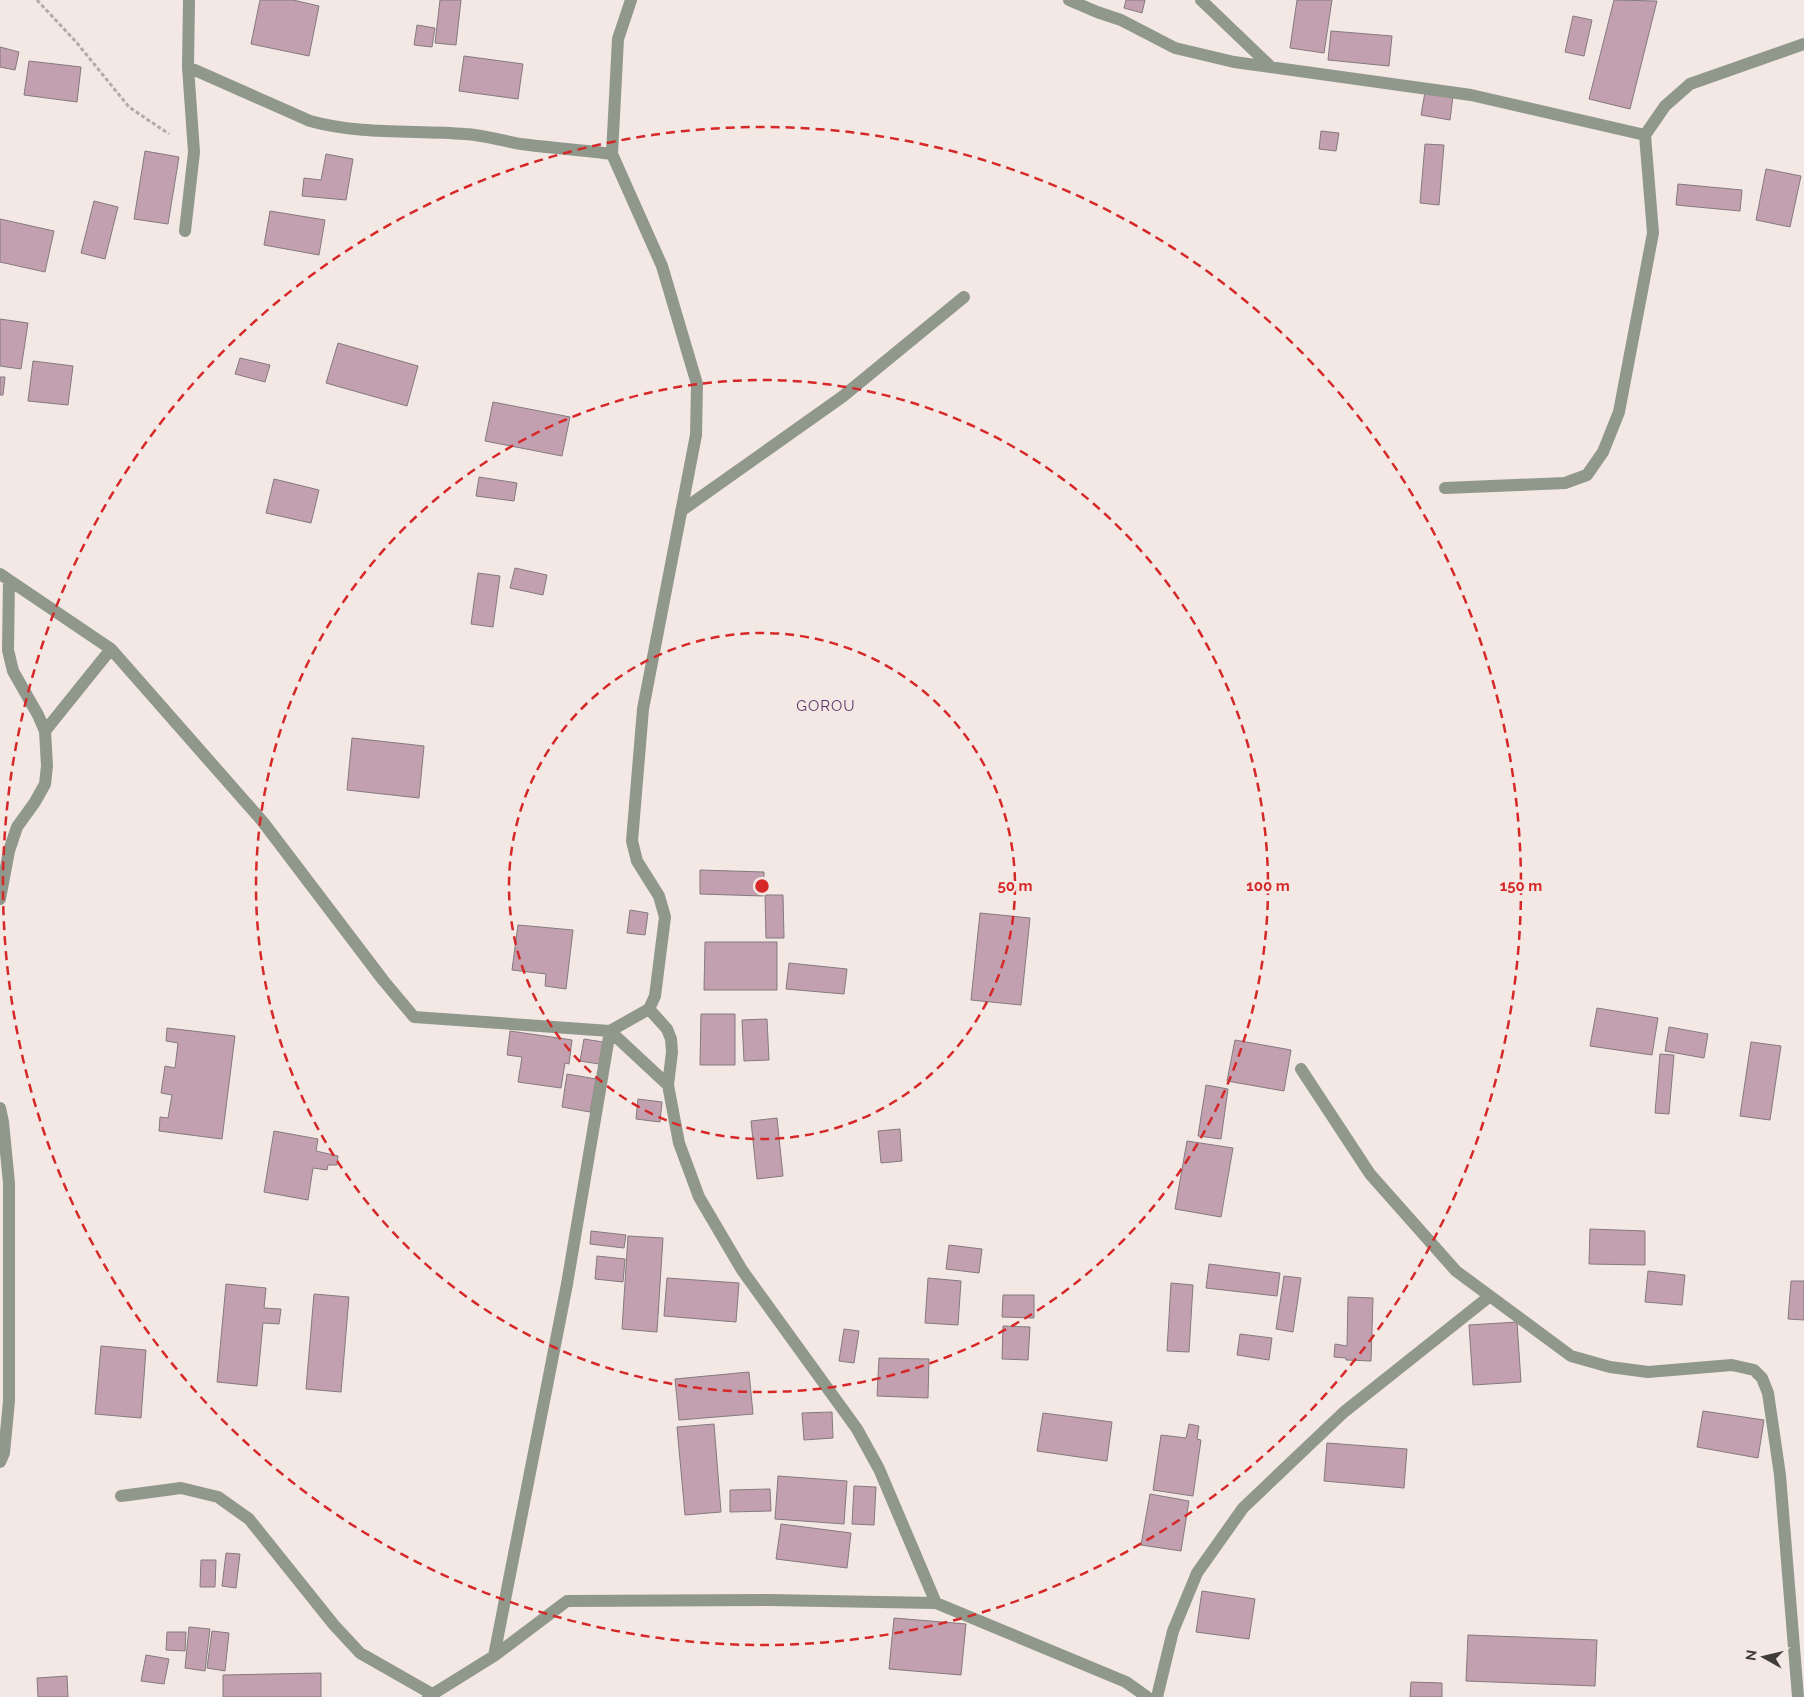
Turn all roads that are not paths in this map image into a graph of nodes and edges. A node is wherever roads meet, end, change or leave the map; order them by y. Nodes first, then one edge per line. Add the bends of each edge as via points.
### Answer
1 (189, 0) edge
2 (631, 0) edge
3 (1069, 0) edge
4 (1201, 0) edge
5 (1804, 44) edge
6 (188, 67) junction
7 (1271, 67) junction
8 (1645, 135) junction
9 (612, 154) junction
10 (185, 231) dead end
11 (964, 297) dead end
12 (1445, 488) dead end
13 (681, 511) junction
14 (4, 577) edge
15 (111, 649) junction
16 (45, 731) junction
17 (0, 899) edge
18 (649, 1009) junction
19 (610, 1031) junction
20 (1301, 1069) dead end
21 (668, 1085) junction
22 (0, 1108) edge
23 (1490, 1296) junction
24 (0, 1462) edge
25 (121, 1496) dead end
26 (936, 1603) junction
27 (494, 1656) junction
28 (430, 1695) edge
29 (1147, 1697) edge
30 (1157, 1697) edge
31 (1798, 1697) edge

1 - 6 street
2 - 9 street via 618,39
3 - 7 street via 1121,20 1174,48
4 - 7 street
5 - 8 street via 1690,84 1665,106
6 - 9 street via 323,124 379,132 468,134 520,144
6 - 10 street via 194,152
7 - 8 street via 1471,95
8 - 12 street via 1653,233 1619,412 1603,452 1587,475 1565,483
9 - 13 street via 662,266 696,384 696,435
11 - 13 street via 842,397
13 - 18 street via 643,708 632,841 637,861 659,896 665,917 655,996
14 - 15 street
14 - 16 street via 8,650 14,670
15 - 16 street
15 - 19 street via 263,822 414,1016
16 - 17 street via 45,784 17,827
18 - 19 street
18 - 21 street via 667,1029 671,1039
19 - 21 street
19 - 27 street via 567,1284
20 - 23 street via 1370,1174 1456,1271
21 - 26 street via 679,1143 699,1197 742,1270 857,1429 879,1469
22 - 24 street via 9,1183 9,1401 4,1453
23 - 30 street via 1344,1412 1243,1508 1197,1573 1173,1630
23 - 31 street via 1572,1356 1602,1365 1648,1372 1732,1366 1754,1370 1762,1378 1768,1393 1780,1475
25 - 28 street via 181,1488 218,1498 249,1519 360,1653
26 - 27 street via 567,1601
26 - 29 street via 1126,1682
27 - 28 street

